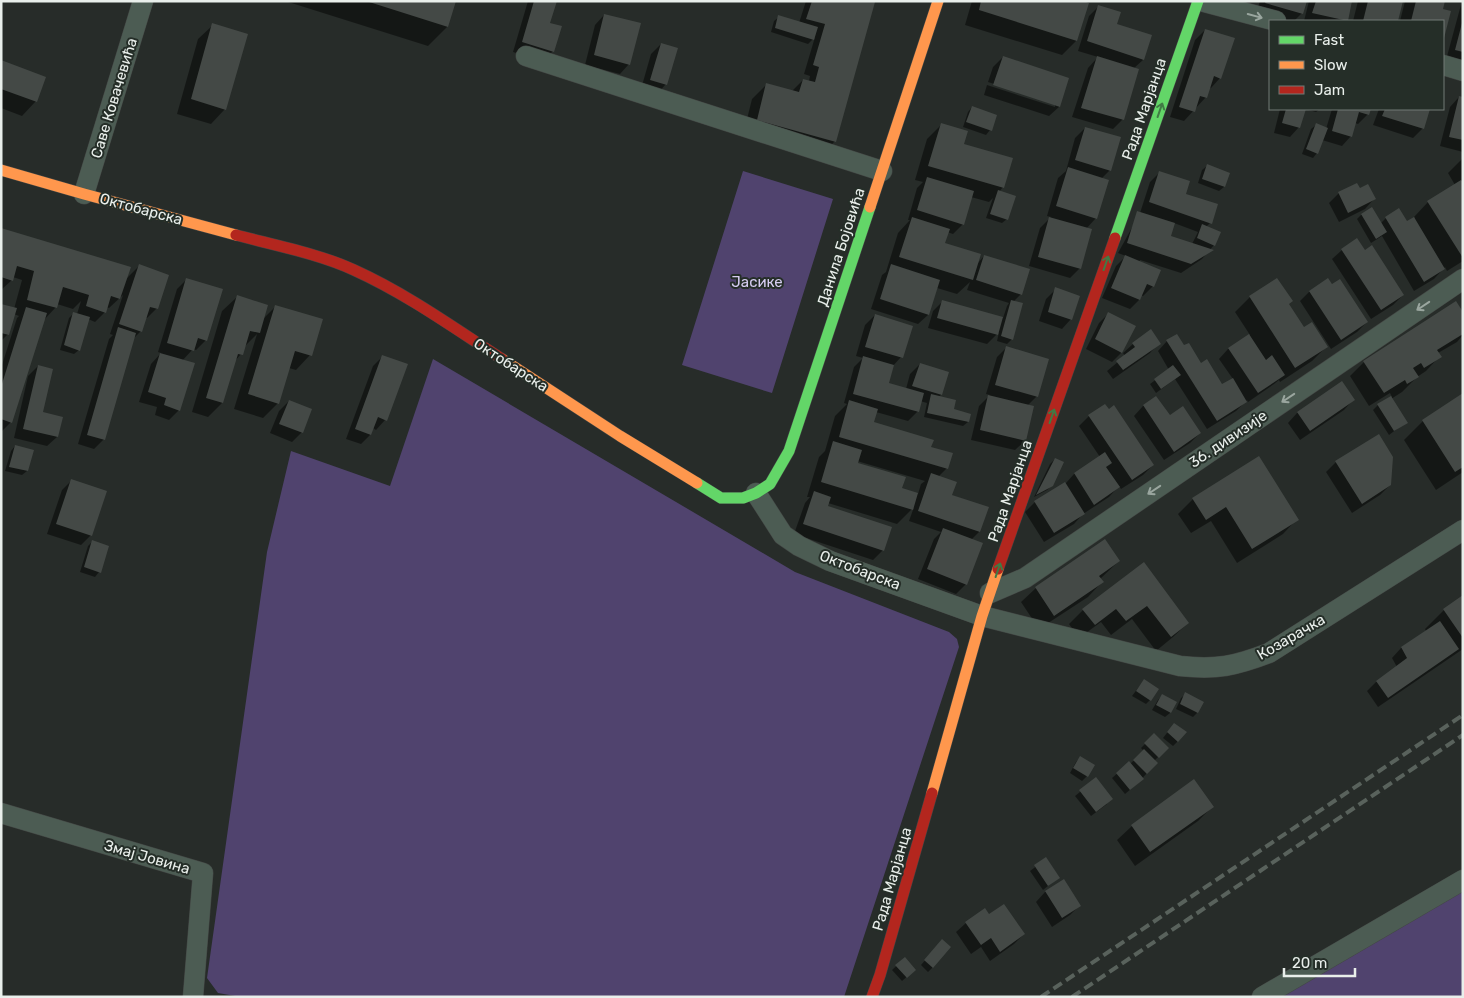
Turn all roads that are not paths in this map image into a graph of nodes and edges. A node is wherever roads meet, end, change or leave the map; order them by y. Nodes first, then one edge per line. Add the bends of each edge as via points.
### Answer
1 (143, 1) edge
2 (938, 1) edge
3 (1199, 1) edge
4 (1272, 20) edge
5 (526, 56) dead end
6 (1444, 65) edge
7 (1463, 70) edge
8 (1, 170) edge
9 (882, 170) junction
10 (84, 194) junction
11 (1463, 278) edge
12 (756, 493) junction
13 (1463, 530) edge
14 (990, 593) junction
15 (982, 616) junction
16 (1, 814) edge
17 (1463, 880) edge
18 (193, 997) edge
19 (872, 997) edge
20 (1262, 997) edge

1 - 10 street, Саве Ковачевића
2 - 9 main road, Данила Бојовића
3 -> 4 street
14 -> 3 main road, Рада Марјанца
5 - 9 street
6 - 7 street
8 - 10 main road, Октобарска
9 - 12 main road, Данила Бојовића via 789,451 770,484
10 - 12 main road, Октобарска via 353,269 400,293 709,492 732,499
11 -> 14 street, 36. дивизије via 1025,578
12 - 15 street, Октобарска via 783,535 799,546 830,561
13 - 15 street, Козарачка via 1269,653 1223,667 1180,666
14 - 15 main road, Рада Марјанца
15 - 19 main road, Рада Марјанца
16 - 18 street, Змај Јовина via 203,873
17 - 20 street

